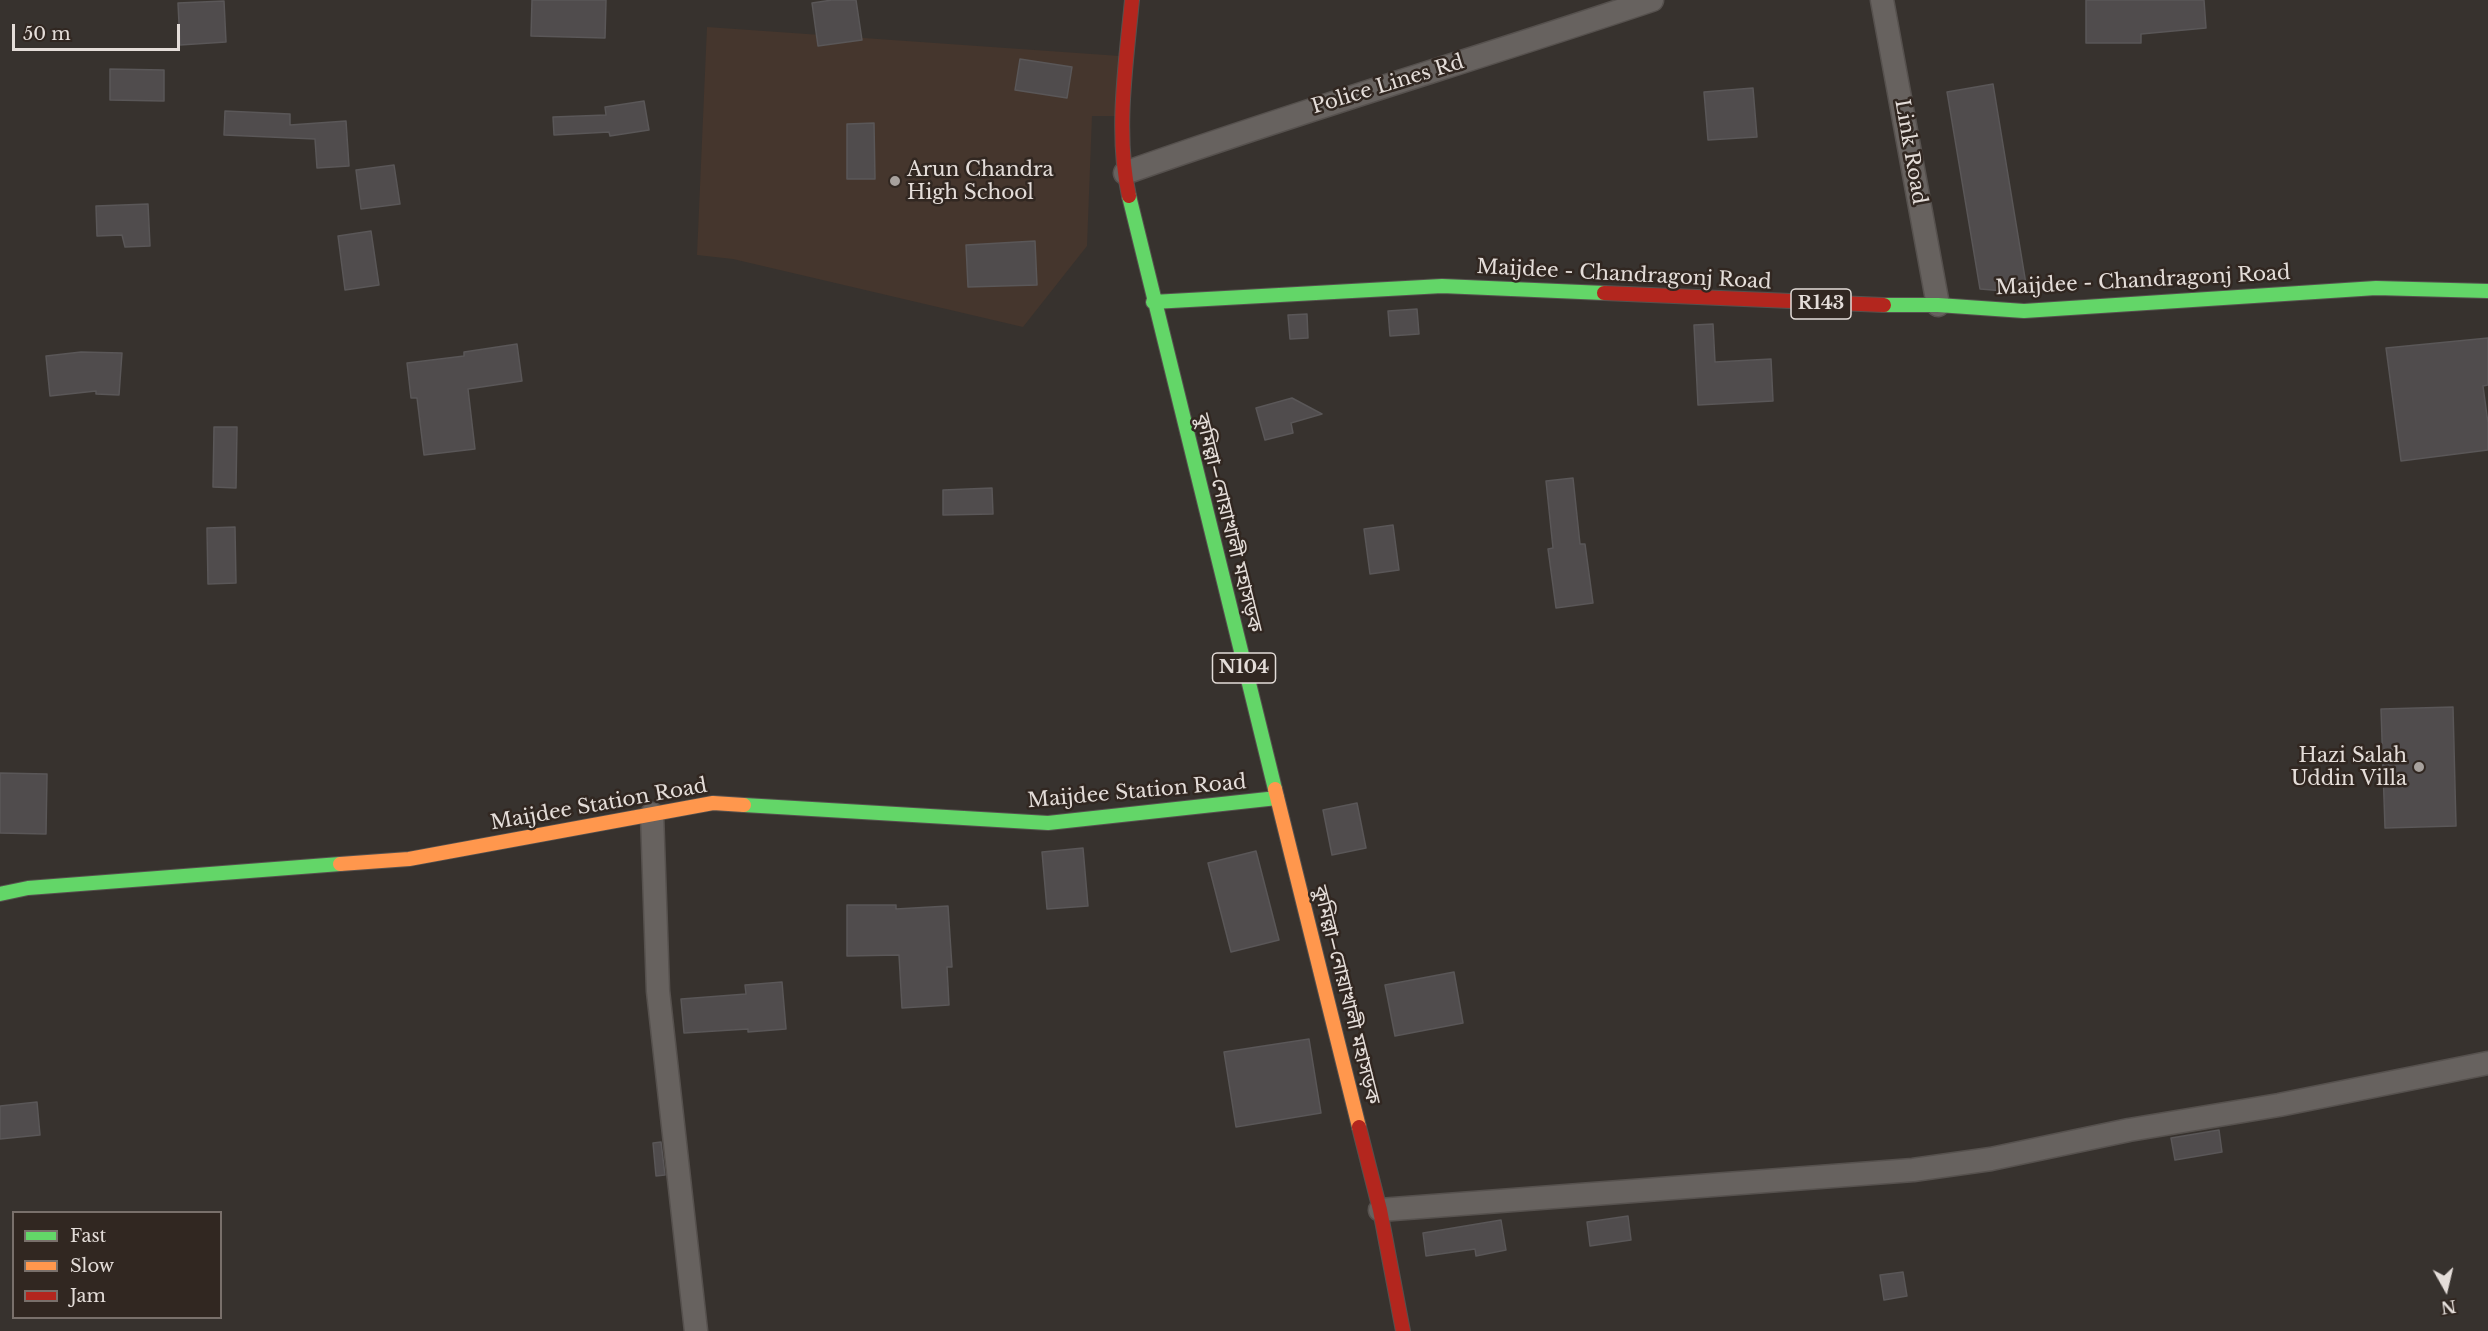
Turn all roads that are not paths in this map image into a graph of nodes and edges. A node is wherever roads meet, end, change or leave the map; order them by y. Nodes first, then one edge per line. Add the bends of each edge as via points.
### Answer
1 (1132, 0) edge
2 (1652, 0) edge
3 (1882, 0) edge
4 (1125, 173) junction
5 (2488, 291) edge
6 (1153, 302) junction
7 (1938, 305) junction
8 (1277, 798) junction
9 (652, 814) junction
10 (0, 894) edge
11 (2488, 1063) edge
12 (1380, 1210) junction
13 (696, 1331) edge
14 (1403, 1331) edge

1 - 4 main road, কুমিল্লা–নোয়াখালী মহাসড়ক / N104 via 1125,80
2 - 4 street, Police Lines Rd
3 - 7 street, Link Road
4 - 6 main road, কুমিল্লা–নোয়াখালী মহাসড়ক / N104
5 - 7 main road, Maijdee - Chandragonj Road / R143 via 2376,288 2024,311
6 - 7 main road, Maijdee - Chandragonj Road / R143 via 1442,286 1842,305
6 - 8 main road, কুমিল্লা–নোয়াখালী মহাসড়ক / N104
8 - 9 main road, Maijdee Station Road via 1048,823 713,803
8 - 12 main road, কুমিল্লা–নোয়াখালী মহাসড়ক / N104
9 - 10 main road, Maijdee Station Road via 409,859 40,887
9 - 13 street via 658,992
11 - 12 street via 2279,1106 1913,1170
12 - 14 main road, কুমিল্লা–নোয়াখালী মহাসড়ক / N104

